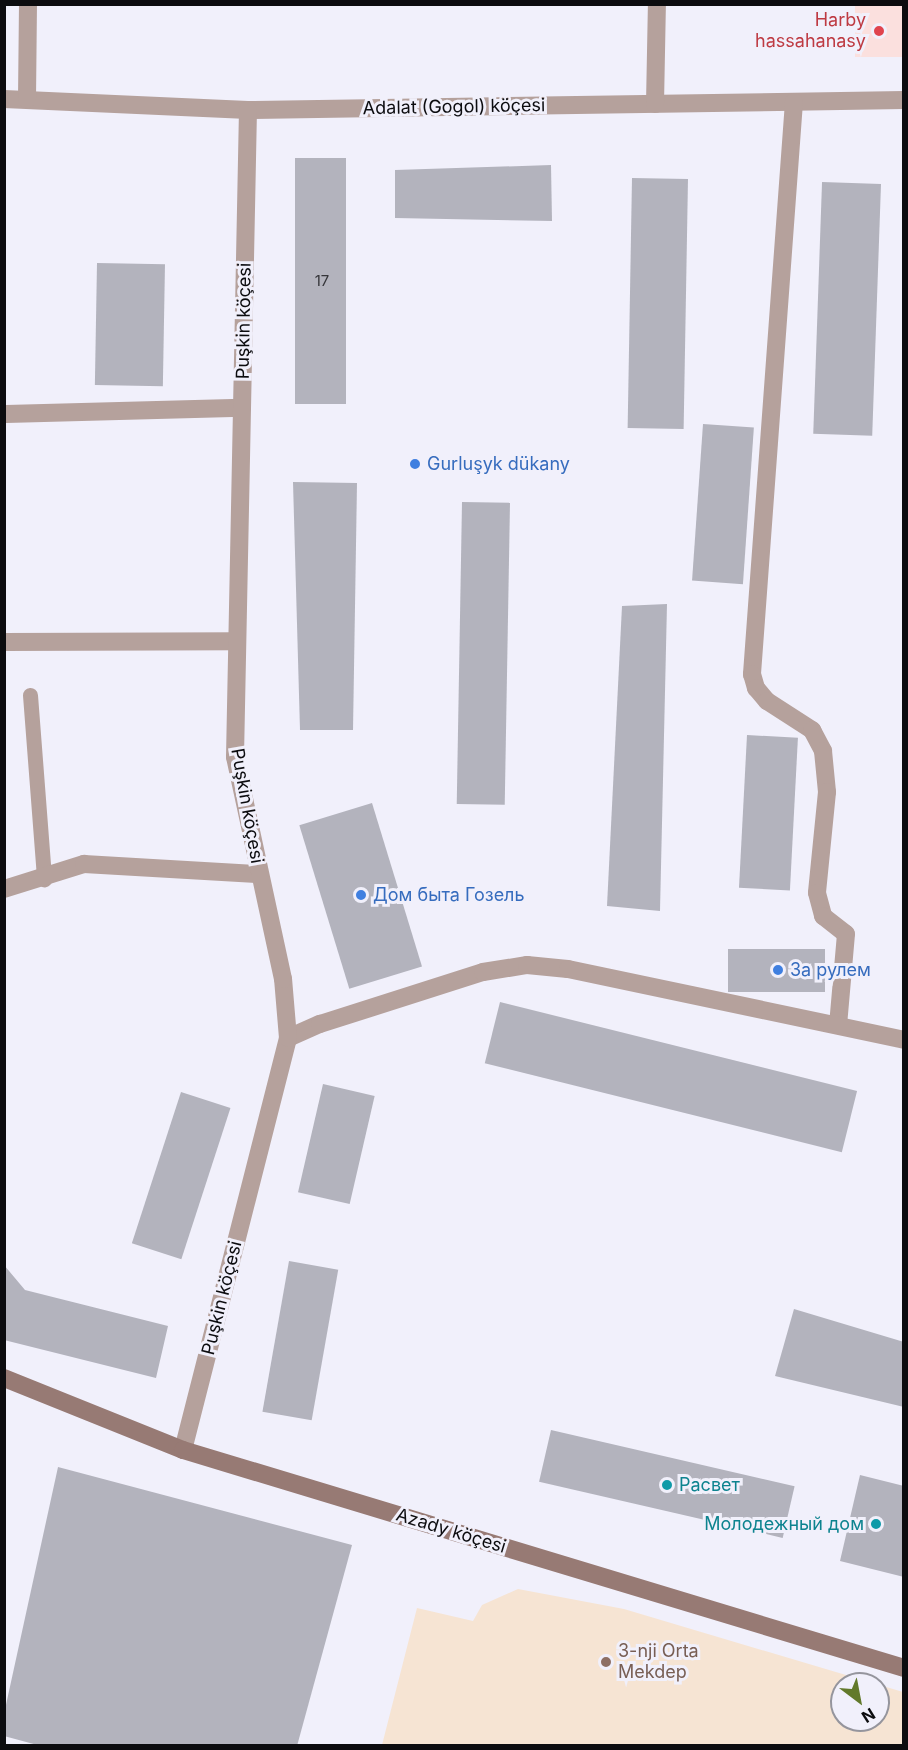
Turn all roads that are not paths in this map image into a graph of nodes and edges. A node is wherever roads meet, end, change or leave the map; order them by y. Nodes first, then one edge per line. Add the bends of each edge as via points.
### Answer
1 (28, 4) edge
2 (657, 4) edge
3 (4, 99) edge
4 (27, 99) junction
5 (903, 100) edge
6 (794, 102) junction
7 (656, 104) junction
8 (249, 110) junction
9 (242, 408) junction
10 (6, 414) edge
11 (237, 641) junction
12 (4, 642) edge
13 (30, 695) dead end
14 (259, 874) junction
15 (44, 879) junction
16 (4, 889) edge
17 (838, 1025) junction
18 (288, 1038) junction
19 (903, 1040) edge
20 (4, 1378) edge
21 (183, 1450) junction
22 (903, 1668) edge

1 - 4 street
2 - 7 street
3 - 4 street, Adalat (Gogol) köçesi
4 - 8 street, Adalat (Gogol) köçesi
5 - 6 street, Adalat (Gogol) köçesi
6 - 7 street, Adalat (Gogol) köçesi
6 - 17 street via 752,674 756,688 767,701 812,730 824,751 827,792 817,893 823,916 846,934
7 - 8 street, Adalat (Gogol) köçesi
8 - 9 street, Puşkin köçesi
9 - 10 street
9 - 11 street, Puşkin köçesi
11 - 12 street
11 - 14 street, Puşkin köçesi via 235,757
13 - 15 lane
14 - 15 street via 84,864
14 - 18 street, Puşkin köçesi via 283,979
15 - 16 street
17 - 18 street via 568,969 527,965 483,972 320,1024
17 - 19 street
18 - 21 street, Puşkin köçesi
20 - 21 main road, Azady köçesi
21 - 22 main road, Azady köçesi

